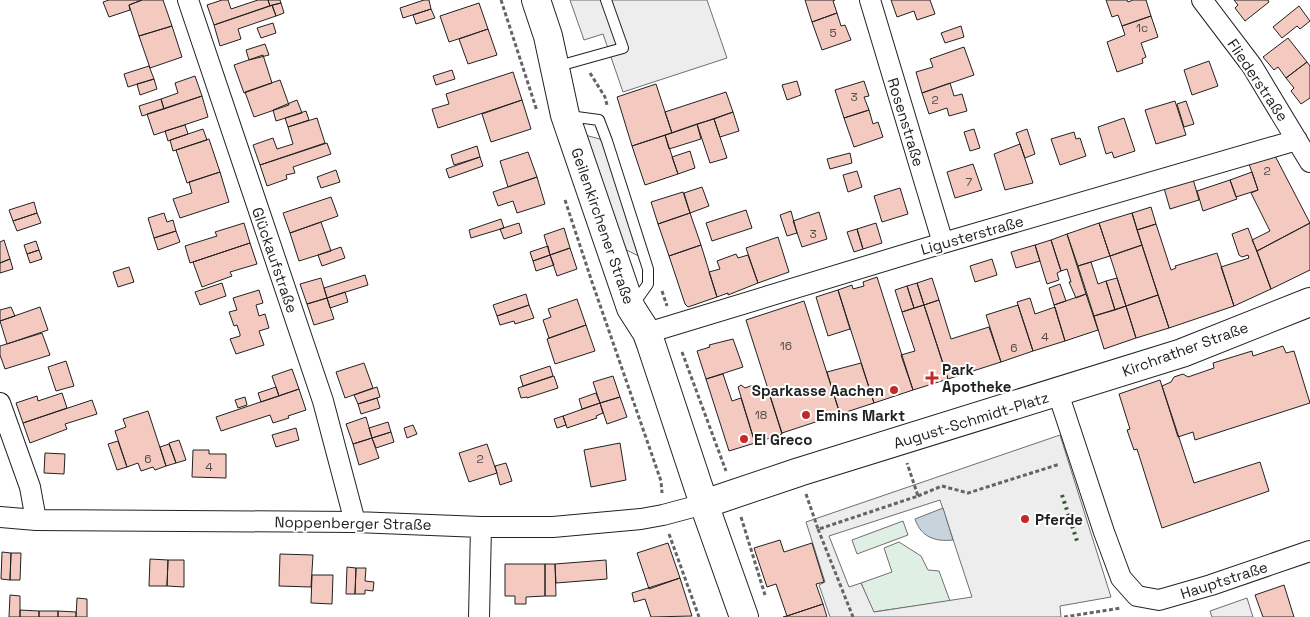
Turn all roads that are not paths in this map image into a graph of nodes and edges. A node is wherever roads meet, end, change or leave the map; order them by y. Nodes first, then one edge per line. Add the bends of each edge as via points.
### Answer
1 (188, 0) edge
2 (536, 0) edge
3 (606, 0) edge
4 (870, 0) edge
5 (1202, 0) edge
6 (554, 67) junction
7 (1297, 140) junction
8 (1310, 162) edge
9 (943, 243) junction
10 (1310, 302) edge
11 (647, 333) junction
12 (1058, 393) junction
13 (0, 404) edge
14 (704, 504) junction
15 (0, 517) edge
16 (36, 520) junction
17 (355, 522) junction
18 (481, 527) junction
19 (1310, 552) edge
20 (1138, 596) joint
21 (479, 617) edge
22 (744, 617) edge

1 - 17 street, Glückaufstraße via 323,401
2 - 6 main road, Geilenkirchener Straße
3 - 6 lane via 623,48
4 - 9 street, Rosenstraße
5 - 7 street, Fliederstraße via 1252,66
6 - 11 main road, Geilenkirchener Straße via 552,118 631,308
7 - 8 street, Fliederstraße
7 - 9 street, Ligusterstraße
9 - 11 street, Ligusterstraße
10 - 12 main road, Kirchrather Straße via 1182,353
11 - 14 main road, Geilenkirchener Straße
12 - 14 main road, August-Schmidt-Platz
12 - 20 street, August-Schmidt-Platz via 1121,578
13 - 16 street via 30,487
14 - 18 street, Noppenberger Straße via 663,515 552,527
14 - 22 main road, Geilenkirchener Straße
15 - 16 street, Noppenberger Straße
16 - 17 street, Noppenberger Straße
17 - 18 street, Noppenberger Straße
18 - 21 street
19 - 20 street, Hauptstraße via 1159,600

